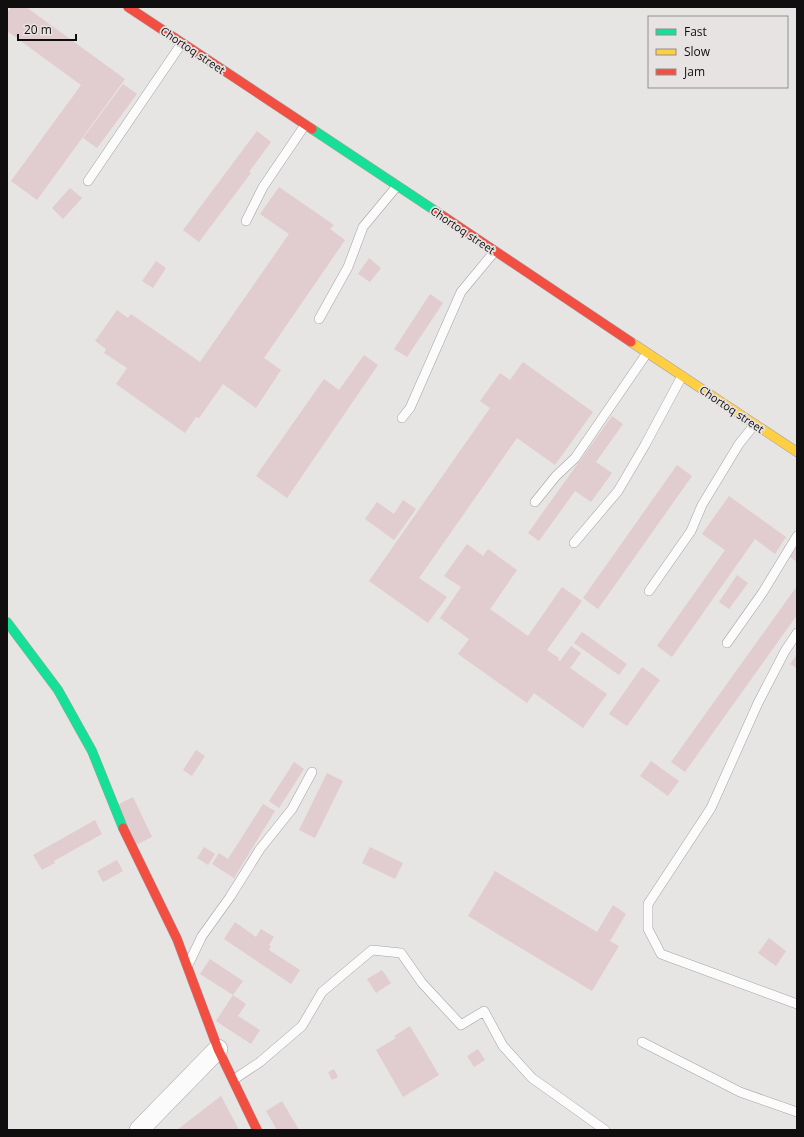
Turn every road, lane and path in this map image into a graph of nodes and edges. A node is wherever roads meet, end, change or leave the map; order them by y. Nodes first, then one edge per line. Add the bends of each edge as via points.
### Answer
1 (128, 7) edge
2 (182, 43) junction
3 (305, 125) junction
4 (88, 181) dead end
5 (396, 186) junction
6 (246, 221) dead end
7 (495, 251) junction
8 (319, 319) dead end
9 (647, 353) junction
10 (682, 376) junction
11 (402, 418) dead end
12 (755, 424) junction
13 (797, 452) edge
14 (535, 502) dead end
15 (797, 536) edge
16 (574, 543) dead end
17 (649, 591) dead end
18 (7, 622) edge
19 (797, 633) edge
20 (727, 643) dead end
21 (312, 772) dead end
22 (187, 966) junction
23 (797, 1004) edge
24 (642, 1042) dead end
25 (218, 1049) junction
26 (233, 1080) junction
27 (797, 1112) edge
28 (139, 1130) edge
29 (257, 1130) edge
30 (605, 1130) edge

1 - 2 main road, Chortoq street
2 - 3 main road, Chortoq street
2 - 4 lane
3 - 5 main road, Chortoq street
3 - 6 lane via 267,180
5 - 7 main road, Chortoq street
5 - 8 lane via 363,227 348,267
7 - 9 main road, Chortoq street
7 - 11 lane via 461,292 410,408
9 - 10 main road, Chortoq street
9 - 14 lane via 575,458
10 - 12 main road, Chortoq street
10 - 16 lane via 618,491
12 - 13 main road, Chortoq street
12 - 17 lane via 739,444 702,505 691,531
15 - 20 lane via 763,592
18 - 22 main road via 58,690 92,751 116,816 177,939
19 - 23 lane via 758,703 711,808 648,904 648,930 660,954
21 - 22 lane via 292,809 260,849 202,936
22 - 25 main road
24 - 27 lane via 740,1092
25 - 26 main road
25 - 28 street
26 - 29 main road
26 - 30 lane via 260,1062 302,1026 322,992 372,950 401,953 422,983 461,1025 484,1011 503,1046 532,1078

